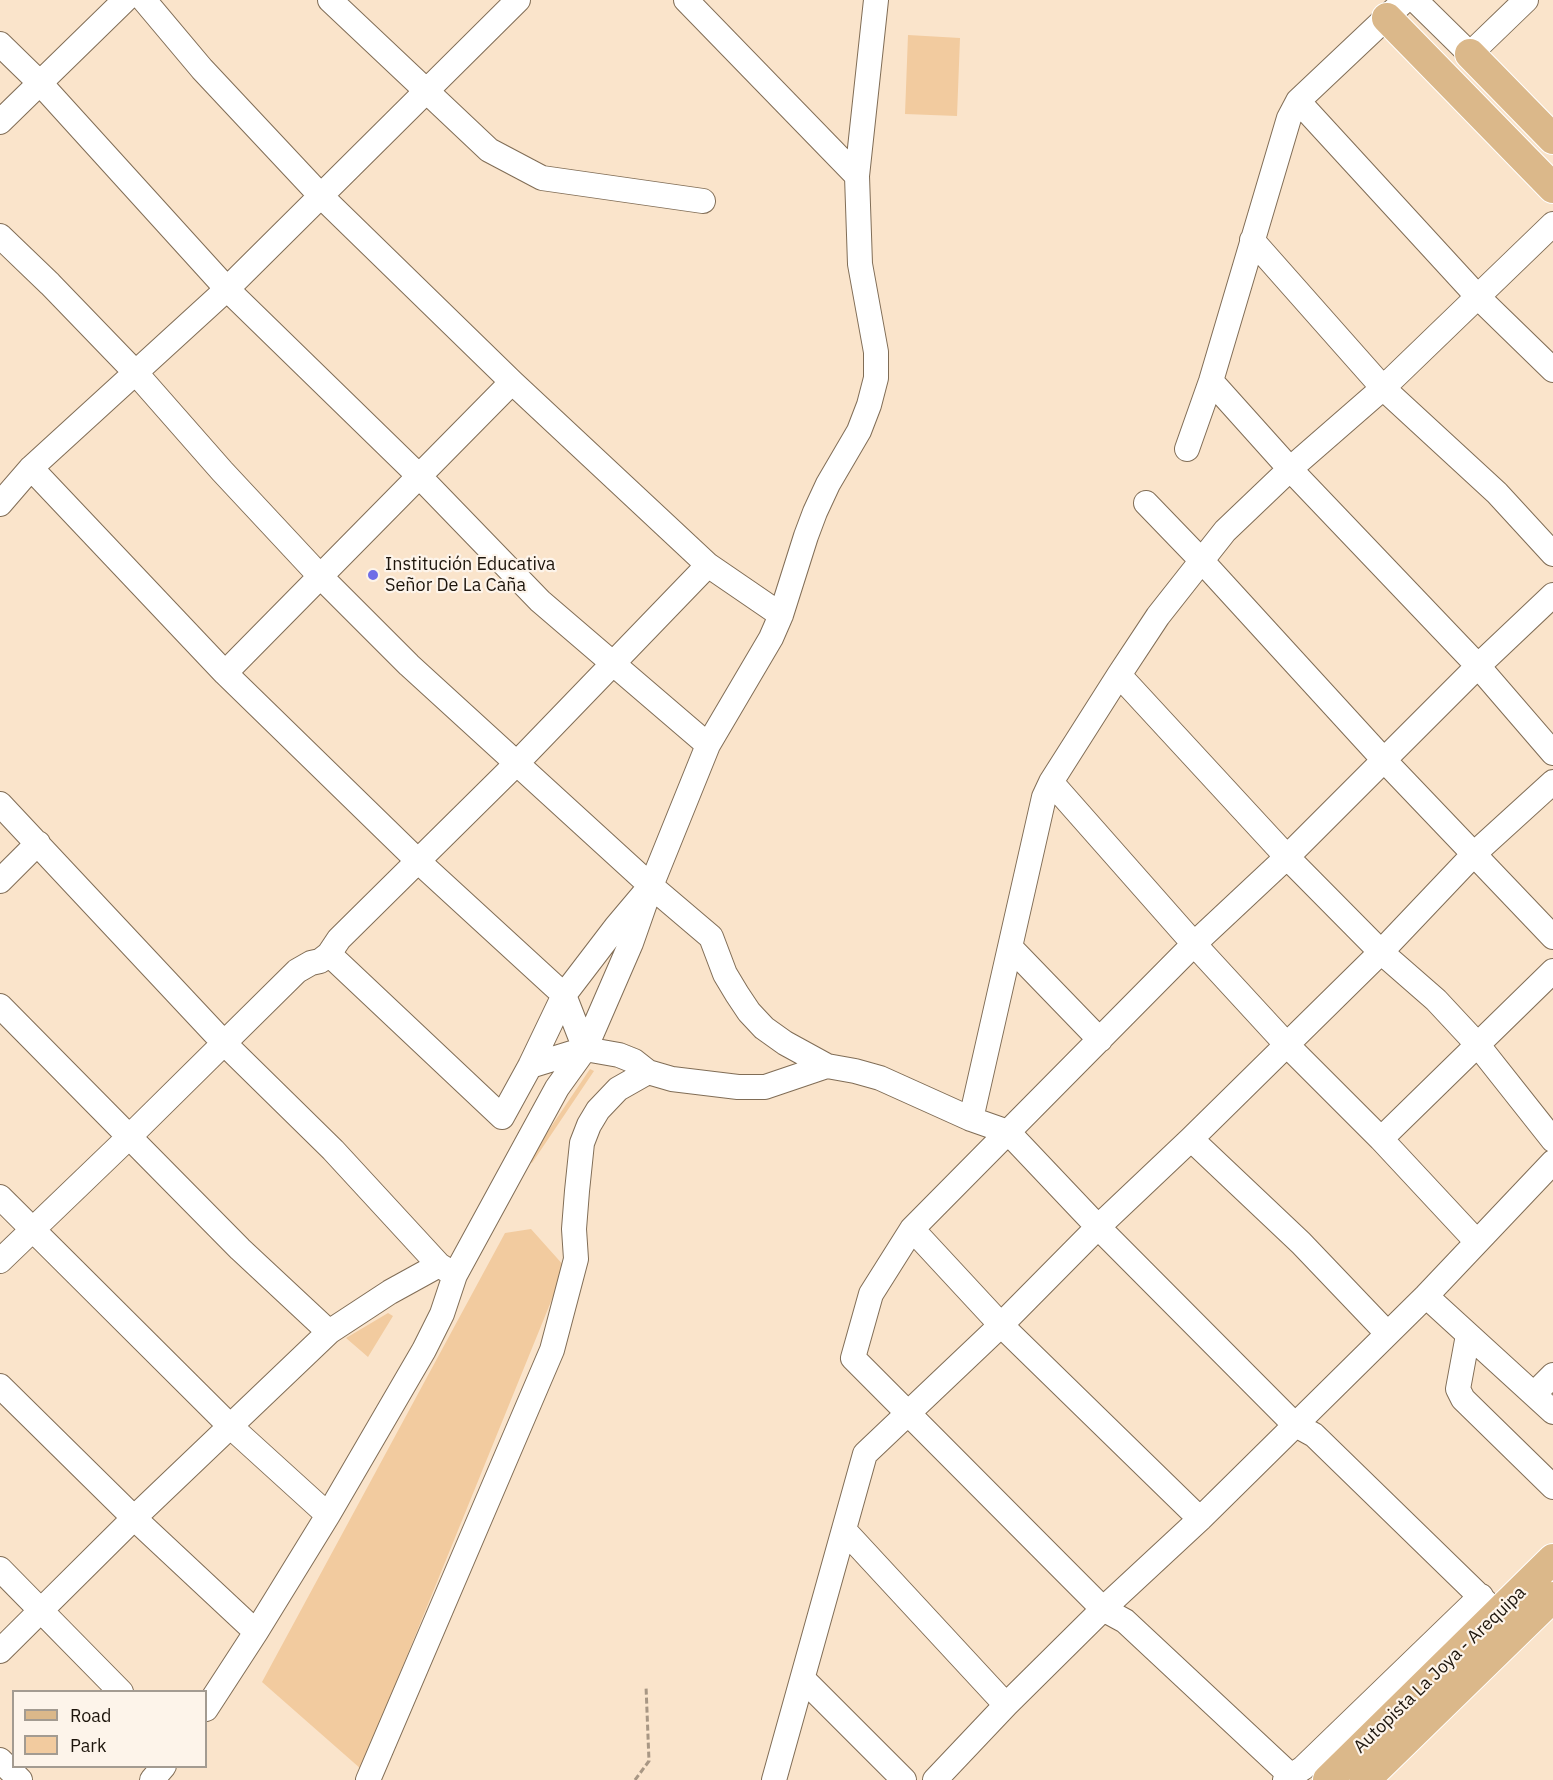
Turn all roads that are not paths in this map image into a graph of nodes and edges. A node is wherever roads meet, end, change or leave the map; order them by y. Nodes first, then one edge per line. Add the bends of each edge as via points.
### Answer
1 (125, 0) edge
2 (144, 0) edge
3 (330, 0) edge
4 (518, 0) edge
5 (686, 0) edge
6 (876, 0) edge
7 (1415, 0) edge
8 (1526, 0) edge
9 (1396, 9) edge
10 (0, 44) edge
11 (1470, 54) junction
12 (40, 82) junction
13 (426, 92) junction
14 (1298, 101) junction
15 (0, 122) edge
16 (1553, 139) edge
17 (856, 176) junction
18 (1550, 180) edge
19 (321, 196) junction
20 (703, 201) dead end
21 (1553, 224) edge
22 (0, 236) edge
23 (1252, 240) junction
24 (227, 289) junction
25 (1478, 297) junction
26 (1553, 370) edge
27 (135, 372) junction
28 (1211, 381) junction
29 (512, 382) junction
30 (1383, 388) junction
31 (1187, 449) dead end
32 (31, 468) junction
33 (1290, 469) junction
34 (420, 477) junction
35 (1146, 503) dead end
36 (0, 504) edge
37 (1553, 554) edge
38 (1201, 560) junction
39 (708, 565) junction
40 (319, 575) junction
41 (1553, 595) edge
42 (781, 615) junction
43 (614, 664) junction
44 (1478, 666) junction
45 (225, 673) junction
46 (1119, 675) junction
47 (708, 745) junction
48 (1553, 753) edge
49 (1383, 759) junction
50 (516, 764) junction
51 (1050, 782) junction
52 (1553, 782) edge
53 (0, 804) edge
54 (38, 843) junction
55 (1475, 853) junction
56 (1287, 857) junction
57 (419, 862) junction
58 (0, 881) edge
59 (651, 886) junction
60 (1553, 937) edge
61 (1194, 944) junction
62 (1011, 948) junction
63 (1381, 952) junction
64 (329, 954) junction
65 (1553, 971) edge
66 (564, 995) junction
67 (0, 1005) edge
68 (1100, 1040) junction
69 (224, 1043) junction
70 (1477, 1044) junction
71 (1287, 1045) junction
72 (585, 1049) junction
73 (530, 1066) junction
74 (827, 1066) junction
75 (648, 1072) junction
76 (971, 1119) junction
77 (1008, 1132) junction
78 (129, 1137) junction
79 (1191, 1139) junction
80 (1381, 1139) junction
81 (1553, 1140) edge
82 (1553, 1162) edge
83 (0, 1197) edge
84 (1098, 1227) junction
85 (32, 1229) junction
86 (912, 1229) junction
87 (1477, 1242) junction
88 (0, 1261) edge
89 (447, 1270) junction
90 (1426, 1296) junction
91 (1002, 1325) junction
92 (329, 1332) junction
93 (1387, 1333) junction
94 (1468, 1335) junction
95 (1553, 1375) edge
96 (0, 1386) edge
97 (1534, 1394) junction
98 (1553, 1412) edge
99 (908, 1413) junction
100 (1294, 1425) junction
101 (230, 1426) junction
102 (1553, 1487) edge
103 (328, 1515) junction
104 (134, 1518) junction
105 (1200, 1519) junction
106 (844, 1530) junction
107 (1553, 1559) edge
108 (0, 1569) edge
109 (1553, 1597) edge
110 (1489, 1605) junction
111 (1103, 1609) junction
112 (41, 1611) junction
113 (256, 1632) junction
114 (0, 1651) edge
115 (803, 1679) junction
116 (119, 1690) edge
117 (1006, 1704) junction
118 (207, 1707) edge
119 (0, 1761) edge
120 (163, 1768) edge
121 (1305, 1777) edge
122 (20, 1780) edge
123 (152, 1780) edge
124 (368, 1780) edge
125 (774, 1780) edge
126 (904, 1780) edge
127 (935, 1780) edge
128 (1365, 1780) edge

1 - 12 street
2 - 19 street via 202,69
3 - 13 street
4 - 13 street
5 - 17 street
6 - 17 street
7 - 11 street
8 - 11 street
9 - 14 street
9 - 18 main road
10 - 12 street
11 - 16 main road
12 - 15 street
12 - 24 street
13 - 19 street
13 - 20 street via 489,150 542,178
14 - 23 street via 1288,118
14 - 25 street
17 - 42 street via 860,264 876,352 876,378 859,431 828,484 806,536
19 - 24 street
19 - 29 street
21 - 25 street
22 - 27 street
23 - 28 street
23 - 30 street
24 - 27 street
24 - 34 street
25 - 26 street
25 - 30 street
27 - 32 street
27 - 40 street
28 - 31 street
28 - 33 street
29 - 34 street
29 - 39 street
30 - 33 street
30 - 37 street via 1497,493
32 - 36 street
32 - 45 street
33 - 38 street via 1225,531
33 - 44 street
34 - 40 street
34 - 43 street via 540,601
35 - 38 street
38 - 46 street
38 - 49 street
39 - 42 street
39 - 43 street
40 - 45 street
40 - 50 street
41 - 44 street
42 - 47 street via 762,655
43 - 47 street
43 - 50 street
44 - 48 street
44 - 49 street
45 - 57 street
46 - 51 street
46 - 56 street
47 - 59 street
49 - 55 street
49 - 56 street
50 - 57 street
50 - 59 street
51 - 61 street
51 - 62 street
52 - 55 street
53 - 54 street
54 - 58 street
54 - 69 street
55 - 60 street
55 - 63 street
56 - 61 street
56 - 63 street
57 - 64 street via 339,939
57 - 66 street
59 - 66 street
59 - 72 street via 632,943
59 - 74 street via 711,937 725,974 764,1028
61 - 68 street
61 - 71 street
62 - 68 street
62 - 76 street
63 - 70 street via 1436,1000
63 - 71 street
64 - 69 street via 297,971
64 - 73 street via 502,1117
65 - 70 street
66 - 72 street
66 - 73 street
67 - 78 street
68 - 77 street
69 - 78 street
69 - 89 street
70 - 80 street
70 - 81 street
71 - 79 street
71 - 80 street
72 - 73 street
72 - 75 street via 619,1054
72 - 89 street via 557,1088
74 - 75 street via 765,1087 706,1084
74 - 76 street via 880,1078
75 - 124 street via 618,1089 589,1125 582,1143 577,1191 576,1259 552,1350
76 - 77 street
77 - 84 street
77 - 86 street
78 - 85 street
78 - 92 street
79 - 84 street
79 - 93 street via 1301,1243
80 - 87 street
82 - 87 street
83 - 85 street
84 - 91 street
84 - 100 street
85 - 88 street
85 - 101 street
86 - 91 street
86 - 99 street via 871,1294 853,1358
87 - 90 street
89 - 92 street via 390,1292
89 - 103 street via 442,1314
90 - 93 street
90 - 94 street
91 - 99 street
91 - 105 street
92 - 101 street
93 - 100 street
94 - 97 street
94 - 102 street via 1458,1389 1463,1399
95 - 97 street
96 - 104 street
97 - 98 street
99 - 106 street via 865,1454
99 - 111 street
100 - 105 street
100 - 110 street via 1314,1435
101 - 103 street
101 - 104 street
103 - 113 street
104 - 112 street
104 - 113 street
105 - 111 street
106 - 115 street
106 - 117 street
107 - 110 main road, Autopista La Joya - Arequipa
108 - 112 street
109 - 128 main road, Autopista La Joya - Arequipa
110 - 121 main road, Autopista La Joya - Arequipa
111 - 117 street
111 - 121 street via 1125,1621
112 - 114 street
112 - 116 street
113 - 118 street
115 - 125 street
115 - 126 street
117 - 127 street
119 - 122 street
120 - 123 street

